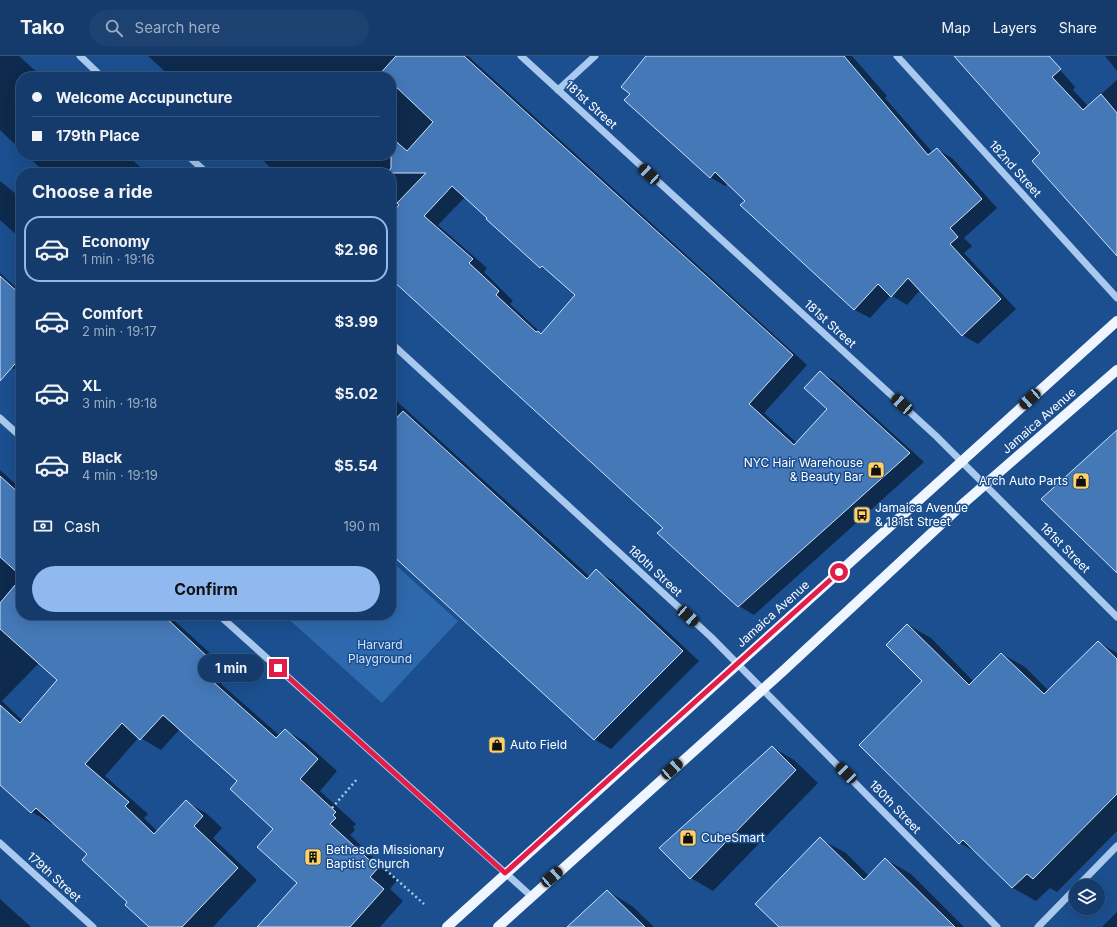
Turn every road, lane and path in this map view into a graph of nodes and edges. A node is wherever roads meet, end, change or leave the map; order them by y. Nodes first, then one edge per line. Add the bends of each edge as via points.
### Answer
1 (80, 56) edge
2 (521, 56) edge
3 (595, 56) edge
4 (897, 56) edge
5 (97, 72) edge
6 (558, 90) junction
7 (193, 160) edge
8 (201, 168) edge
9 (1117, 298) edge
10 (1117, 321) edge
11 (396, 348) edge
12 (1117, 370) edge
13 (0, 418) edge
14 (16, 432) edge
15 (962, 461) junction
16 (985, 484) junction
17 (1117, 617) edge
18 (225, 620) edge
19 (738, 663) junction
20 (762, 689) junction
21 (358, 778) dead end
22 (332, 808) dead end
23 (0, 843) edge
24 (1117, 846) edge
25 (374, 864) dead end
26 (505, 873) junction
27 (1085, 879) edge
28 (1069, 895) edge
29 (531, 896) junction
30 (424, 904) dead end
31 (93, 927) edge
32 (447, 927) edge
33 (498, 927) edge
34 (997, 927) edge
35 (1038, 927) edge

1 - 5 street
2 - 6 street, 181st Street
3 - 6 street
4 - 9 street, 182nd Street
6 - 15 street, 181st Street
7 - 8 street
10 - 15 main road, Jamaica Avenue
11 - 19 street, 180th Street
12 - 16 main road, Jamaica Avenue
13 - 14 street
15 - 16 street, 181st Street
15 - 19 main road, Jamaica Avenue
16 - 17 street, 181st Street
16 - 20 main road, Jamaica Avenue
18 - 26 street
19 - 20 street, 180th Street
19 - 26 main road, Jamaica Avenue
20 - 29 main road, Jamaica Avenue
20 - 34 street, 180th Street
21 - 22 path
23 - 31 street, 179th Street
24 - 27 street
25 - 30 path via 377,862
26 - 29 street
26 - 32 main road, Jamaica Avenue
28 - 35 street
29 - 33 main road, Jamaica Avenue

